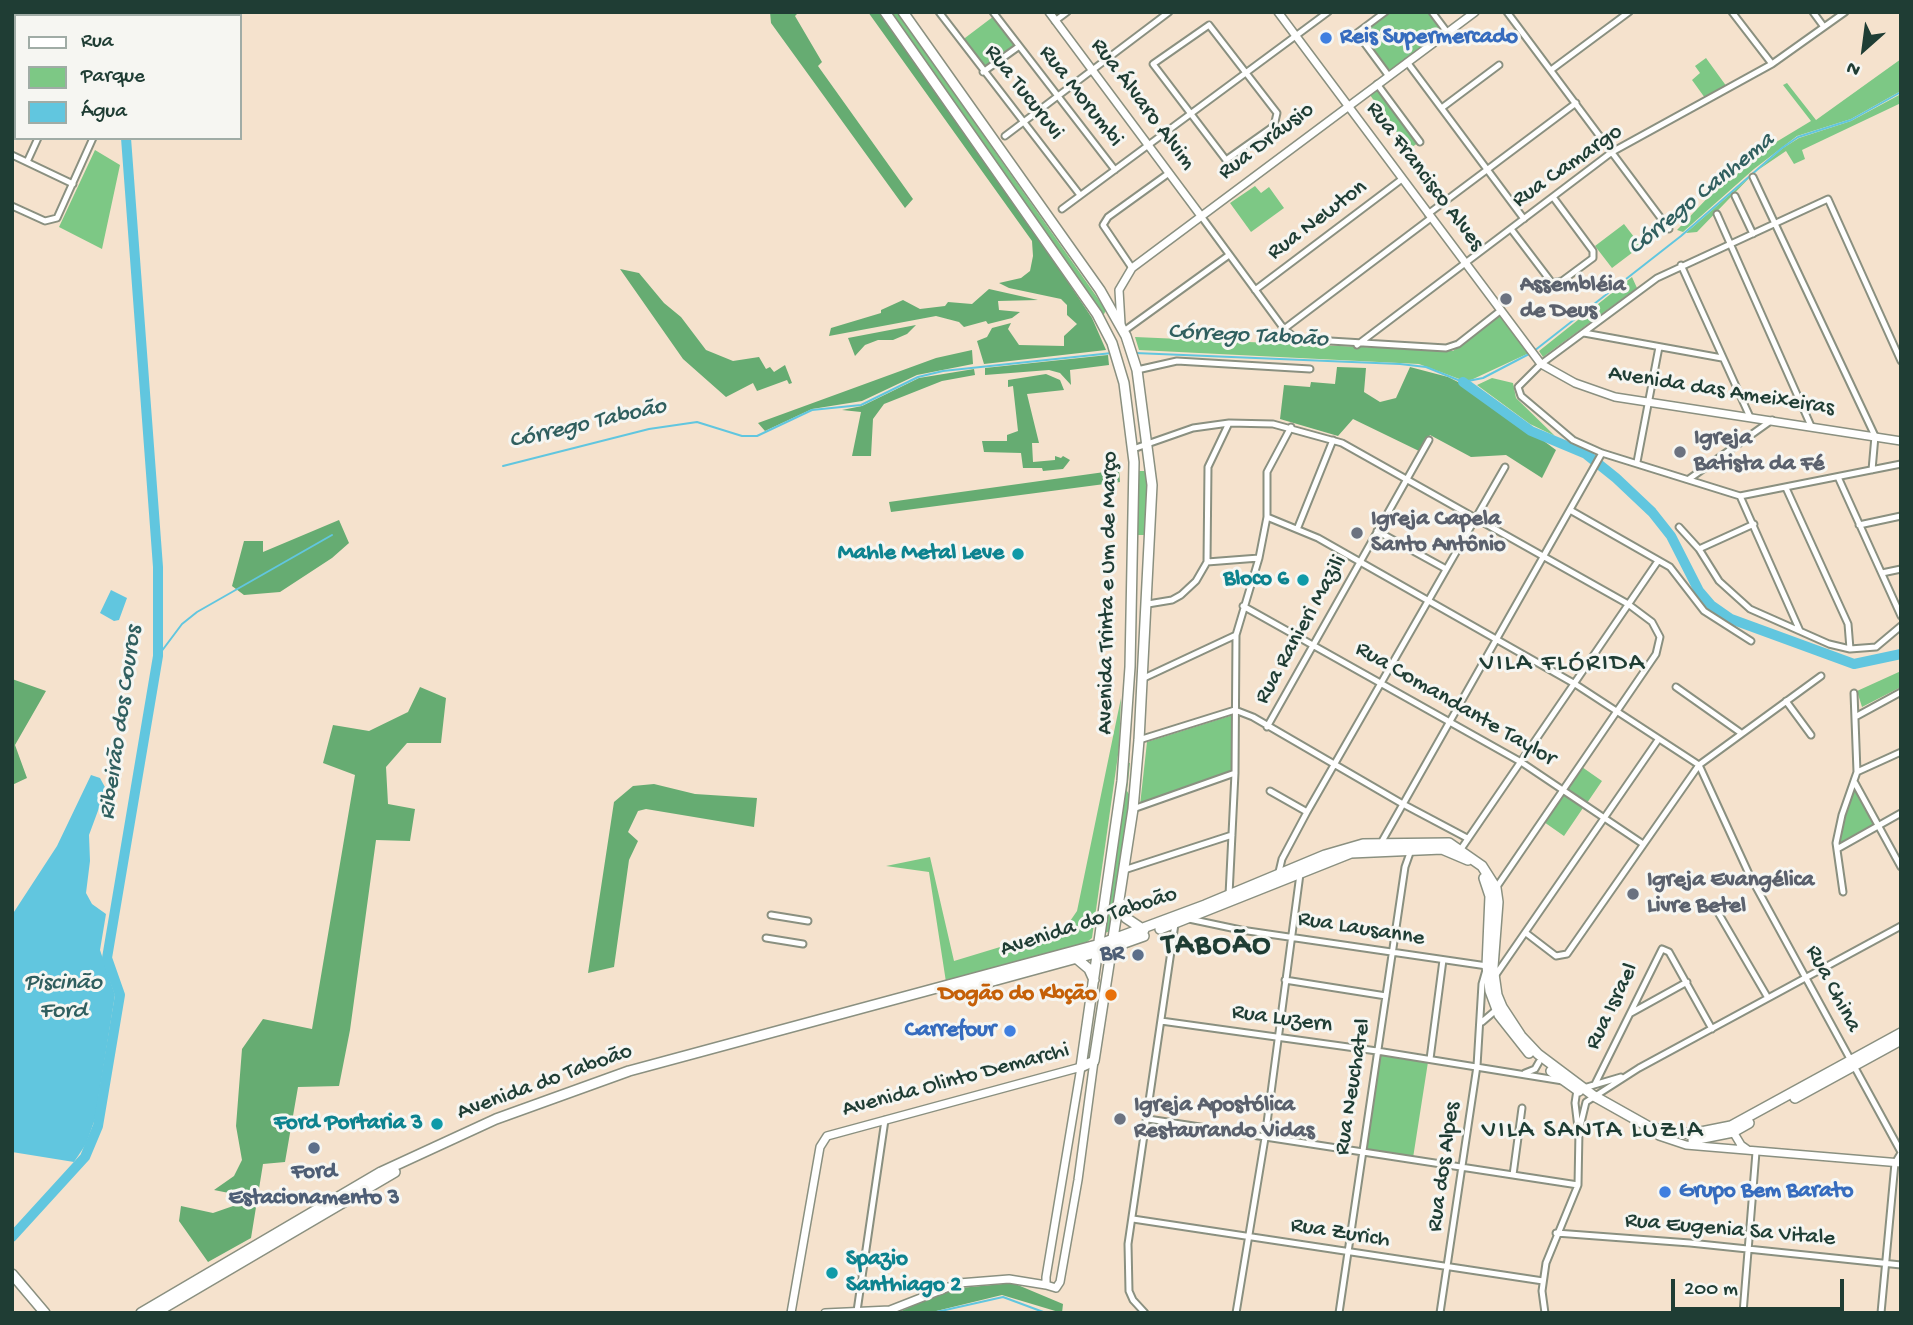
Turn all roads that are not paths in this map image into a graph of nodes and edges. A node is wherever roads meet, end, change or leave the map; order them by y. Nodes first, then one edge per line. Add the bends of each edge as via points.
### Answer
1 (885, 12) edge
2 (903, 12) edge
3 (939, 12) edge
4 (993, 12) edge
5 (1049, 12) edge
6 (1067, 12) edge
7 (1169, 12) edge
8 (1278, 12) edge
9 (1328, 12) edge
10 (1385, 12) edge
11 (1432, 12) edge
12 (1475, 12) edge
13 (1507, 12) edge
14 (1629, 12) edge
15 (1732, 12) edge
16 (1813, 12) edge
17 (1845, 12) edge
18 (1055, 21) junction
19 (1824, 27) junction
20 (1447, 32) junction
21 (1296, 36) junction
22 (1018, 47) junction
23 (1407, 62) junction
24 (1772, 64) junction
25 (1499, 65) dead end
26 (1551, 70) junction
27 (1092, 71) junction
28 (983, 72) junction
29 (1246, 73) junction
30 (1388, 75) junction
31 (1377, 84) junction
32 (1058, 96) junction
33 (1576, 103) junction
34 (1347, 107) junction
35 (1443, 107) junction
36 (1189, 114) junction
37 (1024, 122) junction
38 (1005, 136) dead end
39 (37, 140) edge
40 (92, 140) edge
41 (1420, 142) dead end
42 (1148, 144) junction
43 (1612, 152) junction
44 (12, 155) edge
45 (27, 162) junction
46 (1488, 168) junction
47 (1115, 170) junction
48 (1169, 173) junction
49 (1753, 177) dead end
50 (1402, 179) junction
51 (73, 184) junction
52 (1080, 195) junction
53 (1735, 196) dead end
54 (1553, 197) junction
55 (12, 206) edge
56 (1062, 209) dead end
57 (1717, 214) dead end
58 (1201, 216) junction
59 (1429, 216) junction
60 (1524, 219) junction
61 (1776, 224) junction
62 (1511, 229) junction
63 (1669, 229) dead end
64 (1753, 234) junction
65 (1730, 245) junction
66 (1229, 255) junction
67 (1464, 262) junction
68 (1682, 265) junction
69 (1132, 268) junction
70 (1255, 290) junction
71 (1500, 311) junction
72 (1122, 328) junction
73 (1284, 329) junction
74 (1583, 333) junction
75 (1112, 344) junction
76 (1357, 345) junction
77 (1659, 347) junction
78 (1722, 358) junction
79 (1901, 360) edge
80 (1539, 361) junction
81 (1310, 369) dead end
82 (1137, 370) junction
83 (1650, 401) junction
84 (1749, 416) junction
85 (1772, 420) junction
86 (1229, 423) junction
87 (1811, 426) junction
88 (1291, 427) junction
89 (1875, 436) junction
90 (1333, 440) junction
91 (1429, 440) dead end
92 (1901, 441) edge
93 (1147, 443) junction
94 (1133, 449) junction
95 (1601, 453) junction
96 (1637, 462) junction
97 (1901, 464) edge
98 (1505, 467) dead end
99 (1872, 470) junction
100 (1408, 477) junction
101 (1838, 477) junction
102 (1689, 479) junction
103 (1786, 488) junction
104 (1740, 496) junction
105 (1570, 510) junction
106 (1476, 516) junction
107 (1901, 516) edge
108 (1267, 517) junction
109 (1754, 524) junction
110 (1859, 525) junction
111 (1298, 527) junction
112 (1679, 527) dead end
113 (1377, 531) junction
114 (1699, 549) junction
115 (1544, 556) junction
116 (1259, 558) junction
117 (1361, 561) junction
118 (1658, 561) junction
119 (1207, 562) junction
120 (1446, 569) junction
121 (1901, 569) edge
122 (1882, 573) junction
123 (1429, 600) junction
124 (1148, 604) junction
125 (1628, 604) junction
126 (1243, 606) junction
127 (1901, 616) edge
128 (1901, 626) edge
129 (1800, 631) junction
130 (1236, 635) junction
131 (1496, 640) junction
132 (1751, 641) dead end
133 (1314, 643) junction
134 (1850, 649) junction
135 (1821, 676) dead end
136 (1144, 678) junction
137 (1382, 681) junction
138 (1574, 684) junction
139 (1675, 687) dead end
140 (1901, 692) edge
141 (1854, 693) dead end
142 (1128, 701) junction
143 (1786, 701) junction
144 (1235, 710) junction
145 (1616, 712) junction
146 (1857, 716) junction
147 (1449, 721) junction
148 (1267, 727) junction
149 (1741, 733) junction
150 (1811, 735) dead end
151 (1139, 740) junction
152 (1658, 740) junction
153 (1901, 752) edge
154 (1123, 761) junction
155 (1521, 762) junction
156 (1335, 765) junction
157 (1699, 765) junction
158 (1857, 772) junction
159 (1235, 773) junction
160 (1855, 783) junction
161 (1565, 790) junction
162 (1270, 791) dead end
163 (1134, 797) junction
164 (1401, 803) junction
165 (1133, 809) junction
166 (1307, 812) junction
167 (1901, 813) edge
168 (1606, 818) junction
169 (1879, 825) junction
170 (1456, 832) junction
171 (1232, 835) junction
172 (1467, 838) junction
173 (1450, 844) junction
174 (1643, 844) junction
175 (1380, 846) junction
176 (1400, 849) junction
177 (1412, 849) junction
178 (1461, 849) junction
179 (1837, 849) junction
180 (1405, 867) junction
181 (1901, 867) edge
182 (1124, 870) junction
183 (1300, 874) junction
184 (1278, 876) junction
185 (1496, 888) junction
186 (1843, 892) dead end
187 (1229, 895) junction
188 (1120, 897) junction
189 (1713, 904) dead end
190 (771, 915) dead end
191 (1189, 919) junction
192 (1174, 920) junction
193 (808, 921) dead end
194 (1901, 926) edge
195 (1144, 930) junction
196 (1526, 933) junction
197 (1291, 937) junction
198 (766, 938) dead end
199 (1113, 943) junction
200 (803, 944) dead end
201 (1100, 948) junction
202 (1392, 951) junction
203 (1076, 958) junction
204 (1443, 960) junction
205 (1487, 968) junction
206 (1808, 976) junction
207 (1494, 977) junction
208 (1286, 980) junction
209 (1687, 982) junction
210 (1095, 984) junction
211 (1386, 996) junction
212 (1768, 998) junction
213 (1496, 1010) junction
214 (1631, 1013) junction
215 (1161, 1021) junction
216 (1480, 1025) junction
217 (1712, 1029) junction
218 (1901, 1033) edge
219 (1278, 1037) junction
220 (1901, 1040) edge
221 (1377, 1051) junction
222 (1430, 1059) junction
223 (1094, 1061) junction
224 (1539, 1062) junction
225 (1851, 1064) junction
226 (1478, 1066) junction
227 (1081, 1067) junction
228 (1522, 1073) junction
229 (1627, 1076) junction
230 (1565, 1082) junction
231 (1595, 1084) junction
232 (1579, 1088) junction
233 (1592, 1097) junction
234 (1522, 1108) dead end
235 (885, 1119) junction
236 (1147, 1119) junction
237 (1579, 1131) junction
238 (1733, 1132) junction
239 (1659, 1136) junction
240 (1265, 1138) junction
241 (1727, 1149) junction
242 (1752, 1151) junction
243 (1901, 1152) edge
244 (1362, 1153) junction
245 (1898, 1163) edge
246 (1462, 1168) junction
247 (1513, 1175) junction
248 (1062, 1178) junction
249 (1078, 1180) junction
250 (1578, 1185) junction
251 (1059, 1197) junction
252 (1074, 1198) junction
253 (1133, 1219) junction
254 (1556, 1233) junction
255 (1248, 1237) junction
256 (1749, 1249) junction
257 (1347, 1253) junction
258 (1885, 1264) junction
259 (1901, 1265) edge
260 (1448, 1267) junction
261 (12, 1273) edge
262 (1543, 1281) junction
263 (1046, 1285) junction
264 (857, 1311) edge
265 (45, 1313) edge
266 (141, 1313) edge
267 (155, 1313) edge
268 (791, 1313) edge
269 (825, 1313) edge
270 (1144, 1313) edge
271 (1236, 1313) edge
272 (1339, 1313) edge
273 (1440, 1313) edge
274 (1545, 1313) edge
275 (1743, 1313) edge
276 (1881, 1313) edge

1 - 75 main road, Avenida Trinta e Um de Março via 1067,270
2 - 72 main road, Avenida Trinta e Um de Março via 1100,290
3 - 28 street, Rua Tucuruvi
4 - 22 street, Rua Morumbi
5 - 18 street, Rua Álvaro Alvim
6 - 18 street
7 - 27 street
8 - 21 street, Rua Francisco Alves
9 - 21 street
10 - 30 street via 1357,33
11 - 20 street
12 - 20 street, Rua Dráusio
13 - 26 street
14 - 26 street
15 - 24 street
16 - 19 street
17 - 19 street, Rua Camargo
18 - 27 street, Rua Álvaro Alvim
19 - 24 street, Rua Camargo
20 - 23 street, Rua Dráusio
21 - 29 street
21 - 34 street, Rua Francisco Alves
22 - 28 street
22 - 32 street, Rua Morumbi
23 - 30 street, Rua Dráusio
23 - 35 street
24 - 43 street, Rua Camargo
25 - 35 street
26 - 33 street
27 - 32 street
27 - 42 street, Rua Álvaro Alvim
28 - 37 street, Rua Tucuruvi
29 - 36 street
29 - 36 street via 1277,113 1274,126 1226,160
29 - 36 street via 1213,27 1202,28 1153,64
30 - 31 street, Rua Dráusio
31 - 34 street, Rua Dráusio
31 - 41 street
32 - 37 street
32 - 47 street, Rua Morumbi
33 - 43 street
33 - 46 street
34 - 50 street, Rua Francisco Alves
34 - 58 street, Rua Dráusio
35 - 46 street
36 - 42 street
37 - 38 street
37 - 52 street, Rua Tucuruvi
39 - 45 street
40 - 51 street
42 - 47 street
42 - 48 street, Rua Álvaro Alvim
43 - 54 street, Rua Camargo
43 - 63 street
44 - 45 street
45 - 51 street
46 - 59 street
46 - 60 street
47 - 52 street
48 - 58 street, Rua Álvaro Alvim
48 - 69 street via 1103,225
49 - 61 street
50 - 59 street, Rua Francisco Alves
50 - 70 street, Rua Newton
51 - 55 street via 53,221
52 - 56 street
53 - 64 street
54 - 60 street, Rua Camargo
54 - 62 street via 1593,251 1592,258 1562,281 1552,283
57 - 65 street
58 - 66 street, Rua Álvaro Alvim
58 - 69 street, Rua Dráusio
59 - 67 street, Rua Francisco Alves
59 - 73 street
60 - 62 street, Rua Camargo
61 - 64 street
61 - 79 street via 1828,199
61 - 89 street
62 - 67 street, Rua Camargo
64 - 65 street
65 - 68 street
65 - 87 street
66 - 70 street, Rua Álvaro Alvim
66 - 72 street
67 - 71 street, Rua Francisco Alves
67 - 76 street, Rua Camargo
68 - 74 street
68 - 78 street
69 - 72 street via 1119,290
70 - 73 street, Rua Álvaro Alvim
71 - 76 street via 1446,348
71 - 80 street, Rua Francisco Alves
72 - 75 street
72 - 82 main road, Avenida Trinta e Um de Março
73 - 76 street via 1304,340
74 - 77 street
74 - 80 street
75 - 94 main road, Avenida Trinta e Um de Março
77 - 78 street
77 - 83 street
78 - 84 street
80 - 83 street, Avenida das Ameixeiras via 1594,391
80 - 95 street via 1521,381 1521,396 1567,437
81 - 82 street via 1177,360
82 - 93 main road, Avenida Trinta e Um de Março
83 - 84 street, Avenida das Ameixeiras
83 - 96 street
84 - 85 street, Avenida das Ameixeiras
85 - 87 street, Avenida das Ameixeiras
85 - 102 street
86 - 88 street
86 - 93 street via 1193,428
86 - 119 street via 1208,467
87 - 89 street, Avenida das Ameixeiras
88 - 90 street
88 - 108 street via 1268,472
89 - 92 street, Avenida das Ameixeiras
89 - 99 street
90 - 100 street
90 - 111 street
91 - 100 street, Rua Ranieri Mazili
93 - 94 street
93 - 124 main road, Avenida Trinta e Um de Março via 1152,485
94 - 142 main road, Avenida Trinta e Um de Março
95 - 96 street
95 - 105 street
96 - 102 street
97 - 99 street
98 - 106 street
99 - 101 street
100 - 106 street
100 - 113 street, Rua Ranieri Mazili
101 - 103 street
101 - 110 street
102 - 104 street
103 - 104 street
103 - 134 street via 1844,614
104 - 109 street
105 - 115 street
105 - 118 street
106 - 115 street
106 - 120 street
107 - 110 street
108 - 111 street
108 - 116 street
109 - 114 street
109 - 129 street
110 - 122 street
111 - 117 street
112 - 114 street
113 - 117 street, Rua Ranieri Mazili
113 - 120 street
114 - 129 street via 1719,581 1740,601
115 - 125 street
115 - 131 street
116 - 119 street
116 - 126 street
117 - 123 street
117 - 133 street, Rua Ranieri Mazili
118 - 125 street
118 - 132 street via 1670,567 1704,611
119 - 124 street via 1181,595
120 - 123 street
121 - 122 street
122 - 127 street
123 - 131 street
123 - 137 street
124 - 136 main road, Avenida Trinta e Um de Março
125 - 138 street
125 - 145 street via 1658,630 1659,649
126 - 130 street
126 - 133 street, Rua Comandante Taylor
128 - 134 street via 1875,647
129 - 134 street
130 - 136 street
130 - 144 street
131 - 138 street
131 - 147 street
133 - 137 street, Rua Comandante Taylor
133 - 148 street, Rua Ranieri Mazili
135 - 143 street
136 - 151 main road, Avenida Trinta e Um de Março
137 - 147 street, Rua Comandante Taylor
137 - 156 street
138 - 145 street
138 - 155 street
139 - 149 street
140 - 146 street
141 - 146 street
142 - 151 main road via 1130,734
142 - 154 main road, Avenida Trinta e Um de Março
143 - 149 street
143 - 150 street
144 - 148 street
144 - 151 street
144 - 159 street
145 - 152 street
145 - 161 street
146 - 158 street
147 - 155 street, Rua Comandante Taylor
147 - 164 street
148 - 156 street
149 - 157 street
151 - 163 main road, Avenida Trinta e Um de Março
152 - 157 street
152 - 168 street
153 - 158 street
154 - 163 main road via 1133,764
154 - 201 main road, Avenida Trinta e Um de Março
155 - 161 street, Rua Comandante Taylor
155 - 172 street
156 - 164 street
156 - 166 street
157 - 174 street
157 - 206 street, Rua China via 1749,874
158 - 160 street
159 - 165 street
159 - 171 street
160 - 169 street
160 - 179 street via 1842,815
161 - 168 street, Rua Comandante Taylor
161 - 185 street
162 - 166 street
163 - 165 main road, Avenida Trinta e Um de Março
164 - 170 street
164 - 175 street
165 - 182 main road, Avenida Trinta e Um de Março
166 - 184 street
167 - 169 street
168 - 174 street, Rua Comandante Taylor
168 - 196 street
169 - 179 street
169 - 181 street
170 - 172 street
170 - 173 street
171 - 182 street
171 - 187 street
172 - 178 street
173 - 175 main road, Avenida do Taboão
173 - 178 main road, Avenida do Taboão
174 - 196 street via 1567,954 1556,956
175 - 176 main road, Avenida do Taboão
175 - 183 main road, Avenida do Taboão
175 - 184 main road, Avenida do Taboão via 1347,847
176 - 177 main road, Avenida do Taboão
176 - 180 street, Rua Neuchatel
177 - 180 street, Rua Neuchatel
177 - 205 main road, Avenida do Taboão via 1453,852 1483,875 1490,911
178 - 185 main road, Avenida do Taboão via 1482,866
179 - 186 street
180 - 202 street, Rua Neuchatel
182 - 188 main road, Avenida Trinta e Um de Março
183 - 191 main road, Avenida do Taboão
183 - 197 street
184 - 187 main road, Avenida do Taboão
185 - 207 main road, Avenida do Taboão
187 - 192 main road, Avenida do Taboão
188 - 195 main road via 1126,918
188 - 199 main road, Avenida Trinta e Um de Março
189 - 212 street
190 - 193 street
191 - 192 main road, Avenida do Taboão
191 - 197 street, Rua Lausanne
192 - 195 main road, Avenida do Taboão
192 - 199 main road, Avenida do Taboão
192 - 215 street
194 - 206 street
195 - 199 main road, Avenida do Taboão
196 - 207 street
197 - 202 street, Rua Lausanne
197 - 208 street
198 - 200 street
199 - 201 main road, Avenida do Taboão
199 - 223 main road, Avenida Trinta e Um de Março
201 - 203 main road, Avenida do Taboão
201 - 210 main road, Avenida Trinta e Um de Março
201 - 266 main road, Avenida do Taboão via 629,1071 496,1119 381,1172
202 - 204 street, Rua Lausanne
202 - 211 street, Rua Neuchatel
203 - 210 main road via 1089,969
203 - 267 main road, Avenida do Taboão via 641,1072 495,1124 391,1174
204 - 205 street, Rua Lausanne
204 - 222 street
205 - 213 main road, Avenida do Taboão
205 - 216 street, Rua dos Alpes
206 - 212 street
206 - 225 street, Rua China
207 - 232 main road, Avenida do Taboão via 1502,1007 1521,1036
208 - 211 street
208 - 219 street
209 - 214 street
209 - 214 street, Rua Israel via 1665,949 1658,953
209 - 217 street
210 - 227 main road, Avenida Trinta e Um de Março
211 - 221 street, Rua Neuchatel
212 - 217 street
213 - 216 street
213 - 224 main road, Avenida do Taboão via 1516,1040
214 - 231 street, Rua Israel
215 - 219 street, Rua Luzern
215 - 236 street
216 - 226 street, Rua dos Alpes
217 - 229 street
218 - 225 main road, Avenida do Taboão
219 - 221 street, Rua Luzern
219 - 240 street
220 - 225 main road, Avenida do Taboão
221 - 222 street, Rua Luzern
221 - 244 street, Rua Neuchatel
222 - 226 street, Rua Luzern
223 - 227 main road, Avenida Olinto Demarchi
223 - 249 street
224 - 228 street via 1535,1069
224 - 230 main road, Avenida do Taboão
225 - 238 main road, Avenida do Taboão
225 - 243 street, Rua China
226 - 228 street, Rua Luzern
226 - 246 street, Rua dos Alpes
227 - 235 street, Avenida Olinto Demarchi
227 - 248 street
228 - 230 street, Rua Luzern
229 - 231 street
229 - 233 street
230 - 232 main road, Avenida do Taboão
231 - 232 street
232 - 233 main road, Avenida do Taboão
232 - 237 street
233 - 237 street via 1584,1107
233 - 238 main road, Avenida do Taboão via 1665,1132
233 - 239 main road, Avenida do Taboão via 1636,1128
234 - 247 street
235 - 264 street
235 - 268 street, Avenida Olinto Demarchi via 827,1136 820,1147
236 - 240 street
236 - 253 street
237 - 250 street
238 - 239 main road, Avenida do Taboão via 1704,1139
238 - 241 street
238 - 242 street
239 - 241 street
240 - 244 street
240 - 255 street
241 - 242 street
242 - 245 street
242 - 256 street
243 - 245 street
244 - 246 street
244 - 257 street, Rua Neuchatel
245 - 258 street
246 - 247 street
246 - 260 street, Rua dos Alpes
247 - 250 street
248 - 249 street via 1069,1183
248 - 251 street
249 - 252 street
250 - 254 street
251 - 252 street via 1068,1193
251 - 263 street
252 - 263 street via 1060,1282 1056,1288
253 - 255 street, Rua Zurich
253 - 270 street via 1128,1283 1133,1300
254 - 256 street, Rua Eugenia Sa Vitale
254 - 262 street
255 - 257 street, Rua Zurich
255 - 271 street
256 - 258 street, Rua Eugenia Sa Vitale
256 - 275 street
257 - 260 street, Rua Zurich
257 - 272 street, Rua Neuchatel
258 - 259 street, Rua Eugenia Sa Vitale
258 - 276 street
260 - 262 street, Rua Zurich
260 - 273 street, Rua dos Alpes
261 - 265 main road
262 - 274 street
263 - 264 street via 1009,1279 959,1283 901,1307
264 - 269 street

